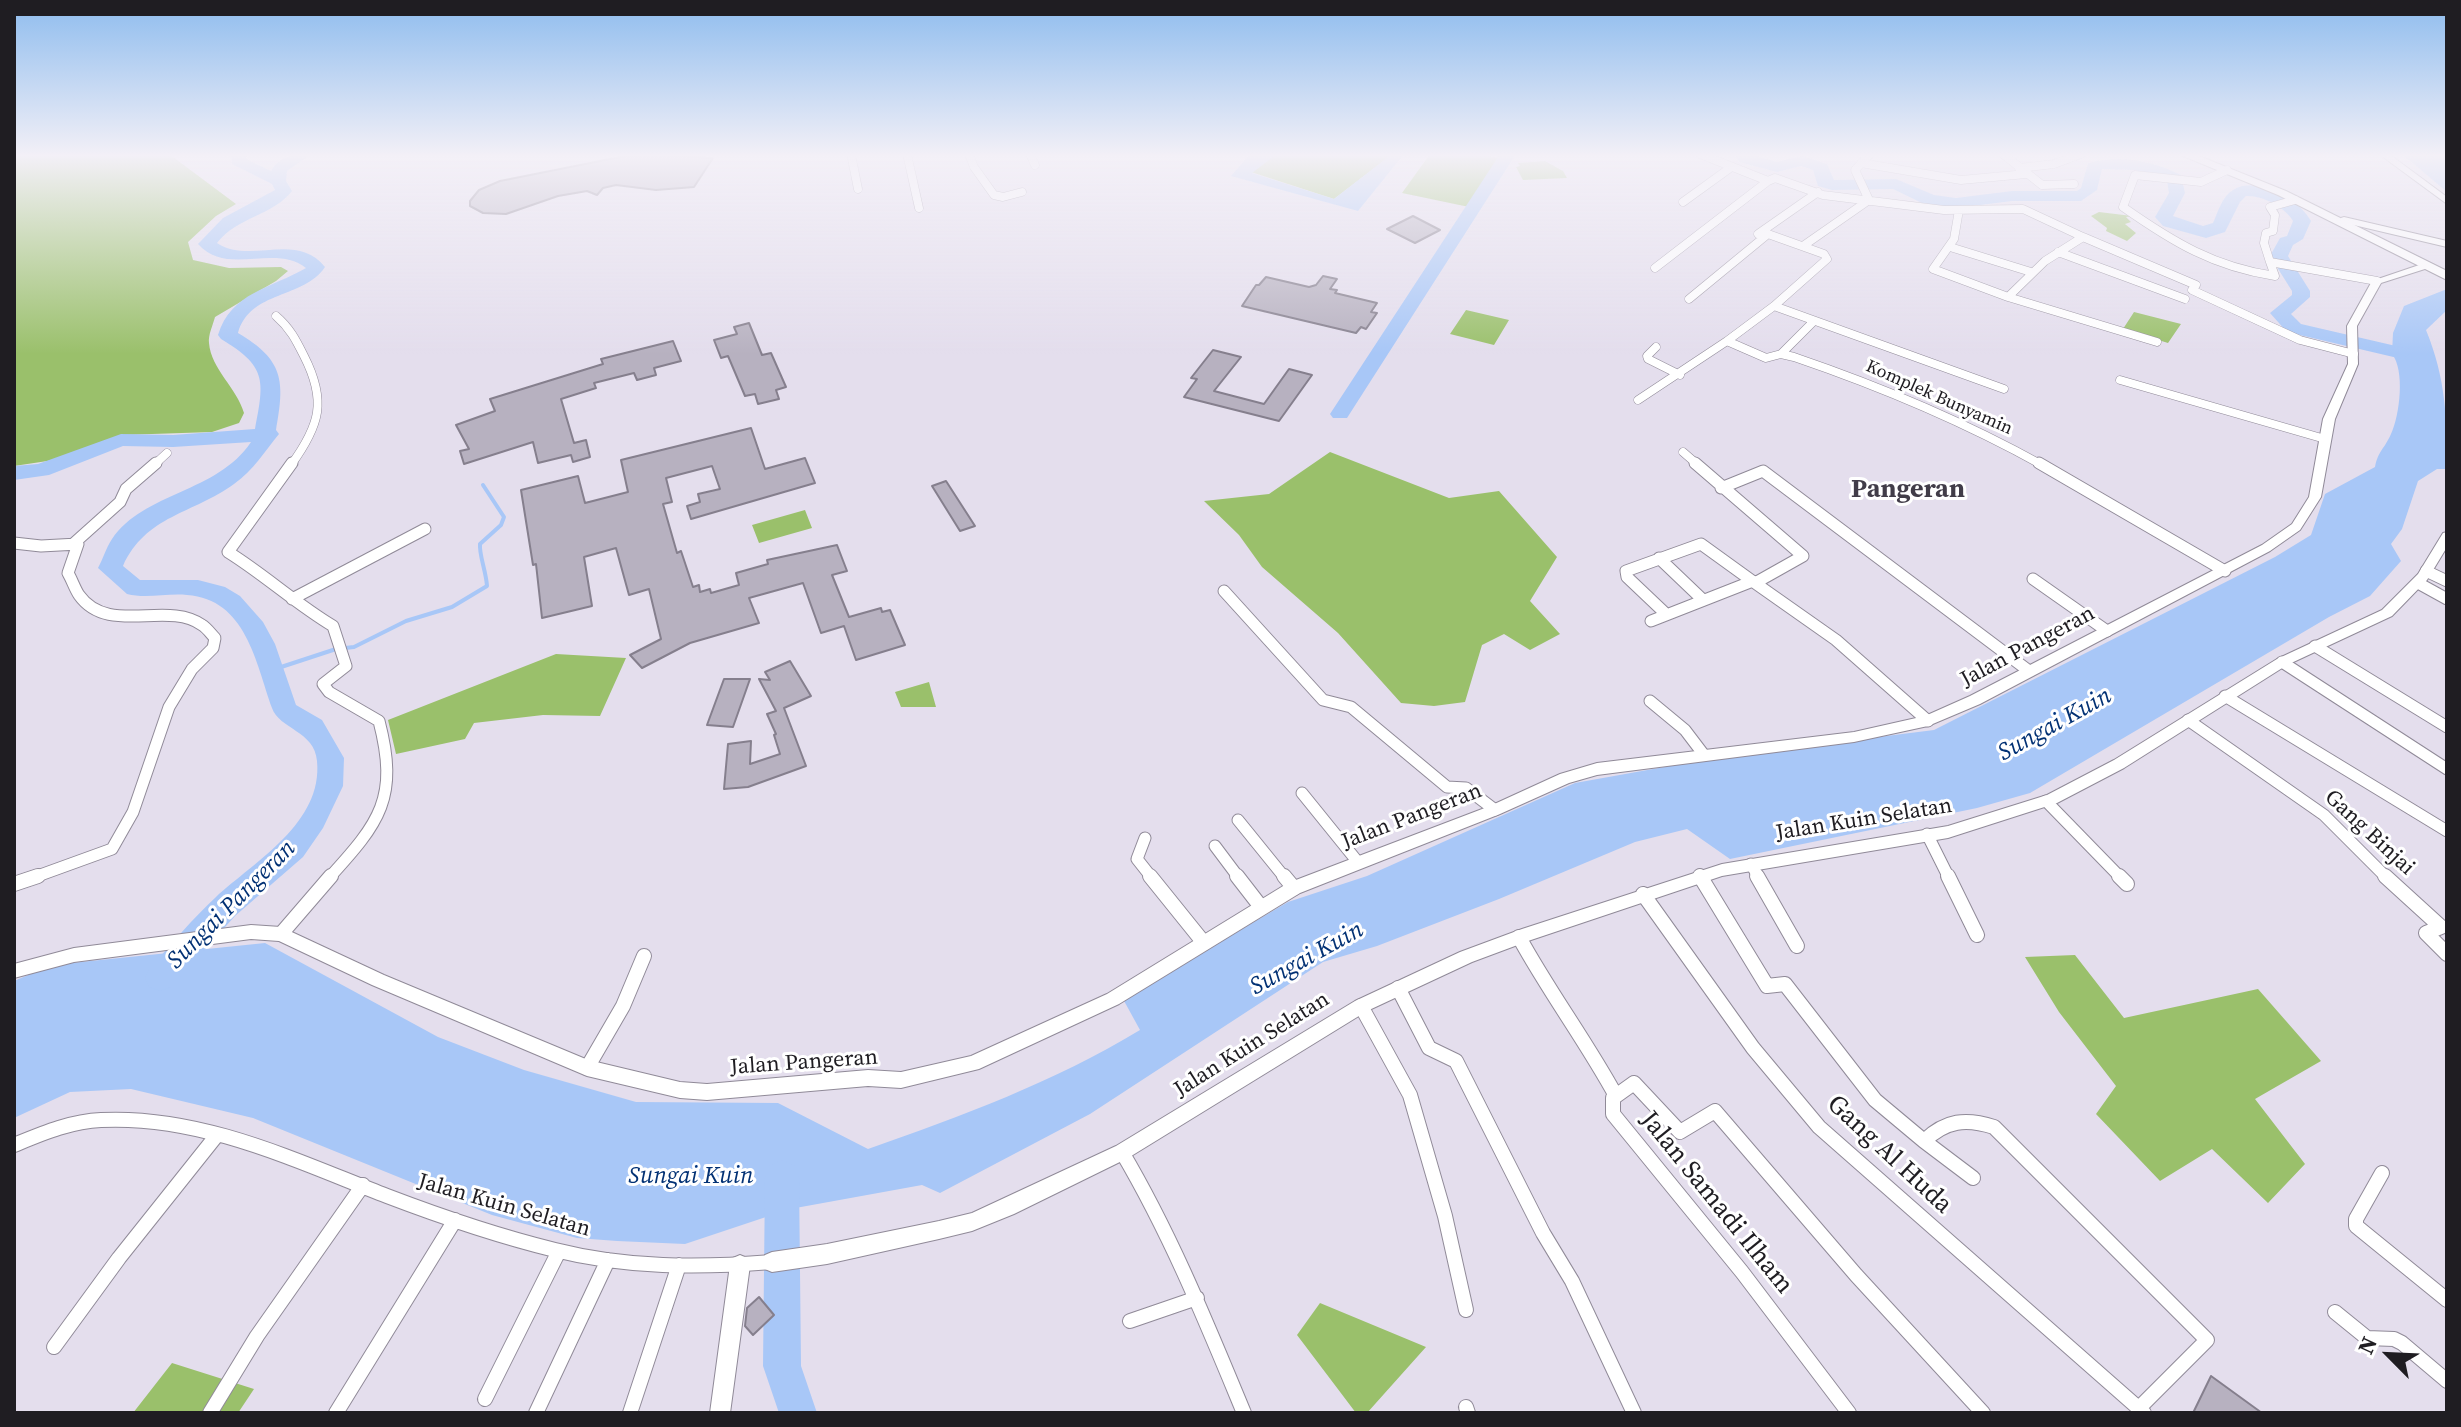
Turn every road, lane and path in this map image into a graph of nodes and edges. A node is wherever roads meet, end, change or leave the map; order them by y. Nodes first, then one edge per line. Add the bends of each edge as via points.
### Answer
1 (1717, 221) edge
2 (1779, 221) edge
3 (1839, 221) edge
4 (1958, 221) edge
5 (2048, 221) edge
6 (2141, 221) edge
7 (2274, 221) edge
8 (2332, 221) edge
9 (2345, 221) edge
10 (2346, 221) edge
11 (2083, 237) junction
12 (2447, 245) edge
13 (1803, 246) junction
14 (1950, 247) junction
15 (2401, 247) junction
16 (2058, 252) junction
17 (2273, 262) junction
18 (1655, 268) dead end
19 (1714, 269) dead end
20 (2439, 270) edge
21 (2031, 272) junction
22 (2377, 281) junction
23 (2008, 297) junction
24 (1689, 299) dead end
25 (2185, 299) dead end
26 (1774, 306) junction
27 (276, 316) dead end
28 (1813, 322) junction
29 (1727, 341) junction
30 (2157, 342) dead end
31 (1656, 347) dead end
32 (2354, 353) junction
33 (1781, 354) junction
34 (1680, 375) junction
35 (2120, 380) dead end
36 (2004, 389) dead end
37 (1638, 400) dead end
38 (2325, 439) junction
39 (1683, 452) dead end
40 (167, 453) dead end
41 (1721, 488) junction
42 (425, 529) dead end
43 (14, 543) edge
44 (2445, 544) edge
45 (71, 545) junction
46 (1659, 558) junction
47 (2225, 571) junction
48 (2422, 577) junction
49 (2033, 579) dead end
50 (2447, 581) edge
51 (1754, 582) junction
52 (1224, 591) dead end
53 (292, 599) junction
54 (2447, 599) edge
55 (1703, 600) junction
56 (1666, 614) junction
57 (1651, 621) dead end
58 (2107, 631) junction
59 (2315, 646) junction
60 (2282, 662) junction
61 (2029, 671) junction
62 (2225, 696) junction
63 (1650, 701) dead end
64 (2188, 720) junction
65 (1928, 721) junction
66 (2447, 727) edge
67 (1704, 755) junction
68 (2447, 769) edge
69 (1302, 793) dead end
70 (2046, 801) junction
71 (1495, 810) junction
72 (1238, 820) dead end
73 (2447, 831) edge
74 (1927, 834) junction
75 (1145, 838) dead end
76 (1215, 846) dead end
77 (1357, 861) junction
78 (1751, 864) junction
79 (1700, 876) junction
80 (14, 884) edge
81 (2127, 884) dead end
82 (1294, 888) junction
83 (1643, 894) junction
84 (1261, 907) junction
85 (281, 934) junction
86 (1977, 935) dead end
87 (1519, 937) junction
88 (1204, 943) junction
89 (1797, 946) dead end
90 (2447, 954) edge
91 (644, 956) dead end
92 (14, 971) edge
93 (1398, 988) junction
94 (1361, 1006) junction
95 (587, 1068) junction
96 (1616, 1096) junction
97 (217, 1135) junction
98 (1924, 1141) junction
99 (14, 1145) edge
100 (1122, 1152) junction
101 (2382, 1173) dead end
102 (1973, 1178) dead end
103 (363, 1185) junction
104 (455, 1220) junction
105 (559, 1251) junction
106 (608, 1260) junction
107 (772, 1262) joint
108 (679, 1265) junction
109 (740, 1265) junction
110 (1197, 1298) junction
111 (2447, 1300) edge
112 (1466, 1310) dead end
113 (2335, 1312) dead end
114 (1130, 1321) dead end
115 (54, 1347) dead end
116 (2447, 1381) edge
117 (485, 1399) dead end
118 (2141, 1411) edge
119 (210, 1413) edge
120 (336, 1413) edge
121 (536, 1413) edge
122 (630, 1413) edge
123 (720, 1413) edge
124 (1244, 1413) edge
125 (1634, 1413) edge
126 (1849, 1413) edge
127 (1983, 1413) edge

1 - 18 street
2 - 19 street
3 - 13 street
4 - 14 street
5 - 11 street
6 - 17 street via 2177,245 2220,263 2275,276
7 - 17 street via 2264,243
8 - 20 highway
9 - 15 highway
10 - 12 street
11 - 16 street
11 - 32 street via 2196,285 2192,290 2294,337
12 - 15 street via 2402,238 2397,239
13 - 24 street via 1768,234
13 - 26 street via 1827,259
14 - 21 street
14 - 23 street via 1933,269
15 - 20 highway
16 - 21 street
16 - 25 street
17 - 22 street
20 - 22 street
21 - 23 street
22 - 32 street, Jalan Pangeran via 2355,318
23 - 30 street
26 - 28 street
26 - 29 street
27 - 53 street via 290,328 314,376 318,414 307,443 228,550
28 - 33 street
28 - 36 street
29 - 33 street, Komplek Bunyamin via 1766,358
29 - 34 street
31 - 34 street via 1648,359
32 - 38 street, Jalan Pangeran
33 - 47 street, Komplek Bunyamin via 1940,412 2029,457
34 - 37 street
35 - 38 street
38 - 47 street, Jalan Pangeran via 2315,497 2303,519
39 - 41 street
40 - 45 street
41 - 51 street via 1803,556
41 - 61 street via 1763,471
42 - 53 street
43 - 45 street
44 - 48 street, Jalan Kuin Selatan
45 - 80 street via 79,547 68,573 72,589 92,607 129,618 182,617 215,638 169,707 133,812 112,849
46 - 51 street via 1701,544
46 - 55 street
46 - 56 street via 1625,574
47 - 58 street, Jalan Pangeran
48 - 50 street
48 - 54 street
48 - 59 street, Jalan Kuin Selatan via 2387,613
49 - 58 street
51 - 55 street
51 - 65 street via 1836,640
52 - 71 street via 1323,700 1351,707 1447,787 1466,788
53 - 85 street via 333,626 346,666 323,684 379,721 389,751 389,776 381,814 354,853
55 - 56 street
56 - 57 street
58 - 61 street, Jalan Pangeran
59 - 60 street, Jalan Kuin Selatan
59 - 66 street
60 - 62 street, Jalan Kuin Selatan
60 - 68 street
61 - 65 street, Jalan Pangeran
62 - 64 street, Jalan Kuin Selatan
62 - 73 street
63 - 67 street via 1685,730
64 - 70 street, Jalan Kuin Selatan via 2119,764
64 - 90 street, Gang Binjai via 2324,815 2441,927 2426,933
65 - 67 street, Jalan Pangeran via 1854,737
67 - 71 street, Jalan Pangeran via 1597,769
69 - 77 street
70 - 74 street, Jalan Kuin Selatan via 1980,824
70 - 81 street
71 - 77 street, Jalan Pangeran
72 - 82 street
74 - 78 street, Jalan Kuin Selatan
74 - 86 street
75 - 88 street via 1137,859
76 - 84 street
77 - 82 street, Jalan Pangeran
78 - 79 street, Jalan Kuin Selatan
78 - 89 street
79 - 83 street, Jalan Kuin Selatan
79 - 98 street via 1767,986 1785,984 1875,1100
82 - 84 street, Jalan Pangeran
83 - 87 street, Jalan Kuin Selatan
83 - 118 street, Gang Al Huda via 1753,1048 1819,1127
84 - 88 street, Jalan Pangeran
85 - 92 street, Jalan Pangeran via 251,932 74,955
85 - 95 street, Jalan Pangeran
87 - 93 street, Jalan Kuin Selatan
87 - 96 street
88 - 95 street, Jalan Pangeran via 1062,1024 973,1063 901,1080 868,1078 707,1092
91 - 95 street
93 - 94 street, Jalan Kuin Selatan
93 - 125 street via 1429,1048 1456,1061 1572,1281
94 - 100 street, Jalan Kuin Selatan
94 - 112 street via 1410,1095
96 - 126 street, Jalan Samadi Ilham via 1613,1114
96 - 127 street, Jalan Samadi Ilham via 1634,1083 1680,1132 1715,1111
97 - 99 street, Jalan Kuin Selatan via 100,1120
97 - 103 street, Jalan Kuin Selatan
97 - 115 street
98 - 102 street
98 - 118 street via 1940,1124 1953,1121 1994,1127 2207,1340
100 - 107 street, Jalan Kuin Selatan via 972,1222
100 - 110 street
101 - 111 street via 2356,1226
103 - 104 street, Jalan Kuin Selatan
103 - 119 street
104 - 105 street, Jalan Kuin Selatan
104 - 120 street
105 - 106 street, Jalan Kuin Selatan
105 - 117 street
106 - 108 street, Jalan Kuin Selatan
106 - 121 street
107 - 109 street, Jalan Kuin Selatan
108 - 109 street, Jalan Kuin Selatan
108 - 122 street
109 - 123 street
110 - 114 street
110 - 124 street
113 - 116 street via 2367,1338 2402,1343

